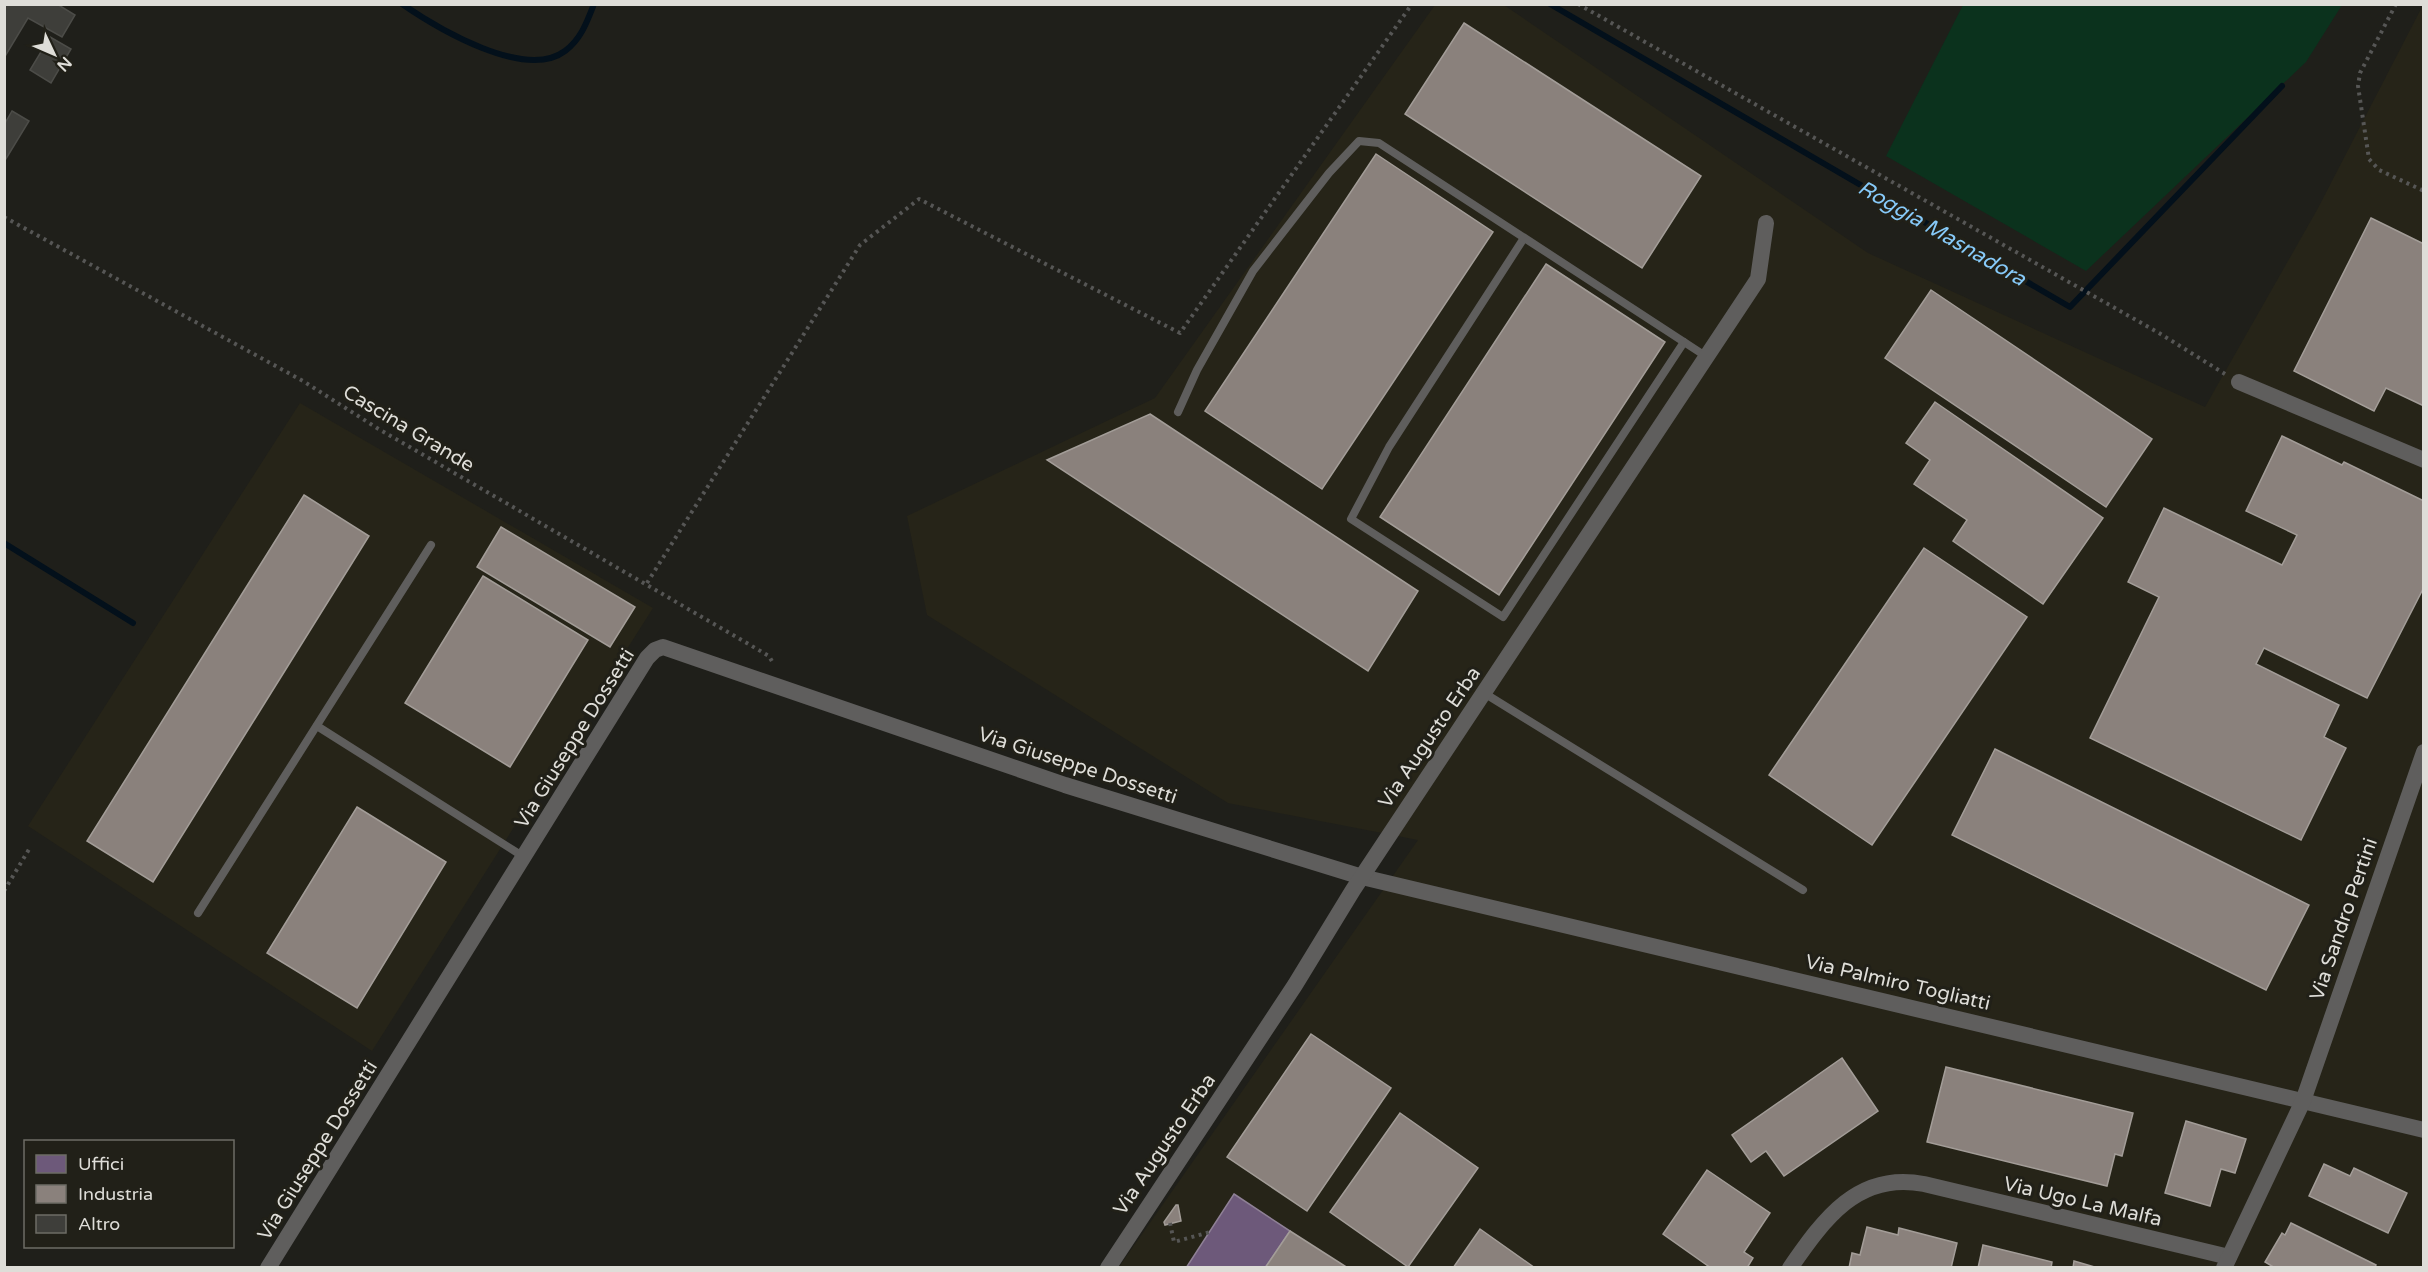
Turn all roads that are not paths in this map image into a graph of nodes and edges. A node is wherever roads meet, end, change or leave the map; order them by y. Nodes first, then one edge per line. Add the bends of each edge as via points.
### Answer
1 (1766, 223) dead end
2 (1524, 238) junction
3 (1684, 342) junction
4 (1707, 357) junction
5 (2239, 382) road end
6 (1178, 412) dead end
7 (2424, 460) edge
8 (431, 545) dead end
9 (1484, 693) junction
10 (317, 726) junction
11 (2424, 752) edge
12 (524, 857) junction
13 (1362, 877) junction
14 (1803, 890) dead end
15 (198, 913) dead end
16 (2302, 1101) junction
17 (2424, 1130) edge
18 (2227, 1262) edge
19 (268, 1268) edge
20 (1108, 1268) edge
21 (1790, 1268) edge

1 - 4 street, Via Augusto Erba via 1758,279
2 - 3 lane
2 - 3 lane via 1389,447 1351,519 1453,586 1503,617
2 - 6 lane via 1379,143 1359,141 1329,173 1253,271 1197,369
3 - 4 lane
4 - 9 street, Via Augusto Erba
5 - 7 street
8 - 10 lane
9 - 13 street, Via Augusto Erba
9 - 14 lane
10 - 12 lane
10 - 15 lane
11 - 16 street, Via Sandro Pertini
12 - 13 street, Via Giuseppe Dossetti via 647,658 655,650 668,647 1065,785
12 - 19 street, Via Giuseppe Dossetti
13 - 16 street, Via Palmiro Togliatti
13 - 20 street, Via Augusto Erba
16 - 17 street, Via Palmiro Togliatti
16 - 18 street, Via Ugo La Malfa
18 - 21 street, Via Ugo La Malfa via 1924,1184 1899,1182 1869,1188 1843,1204 1815,1231

